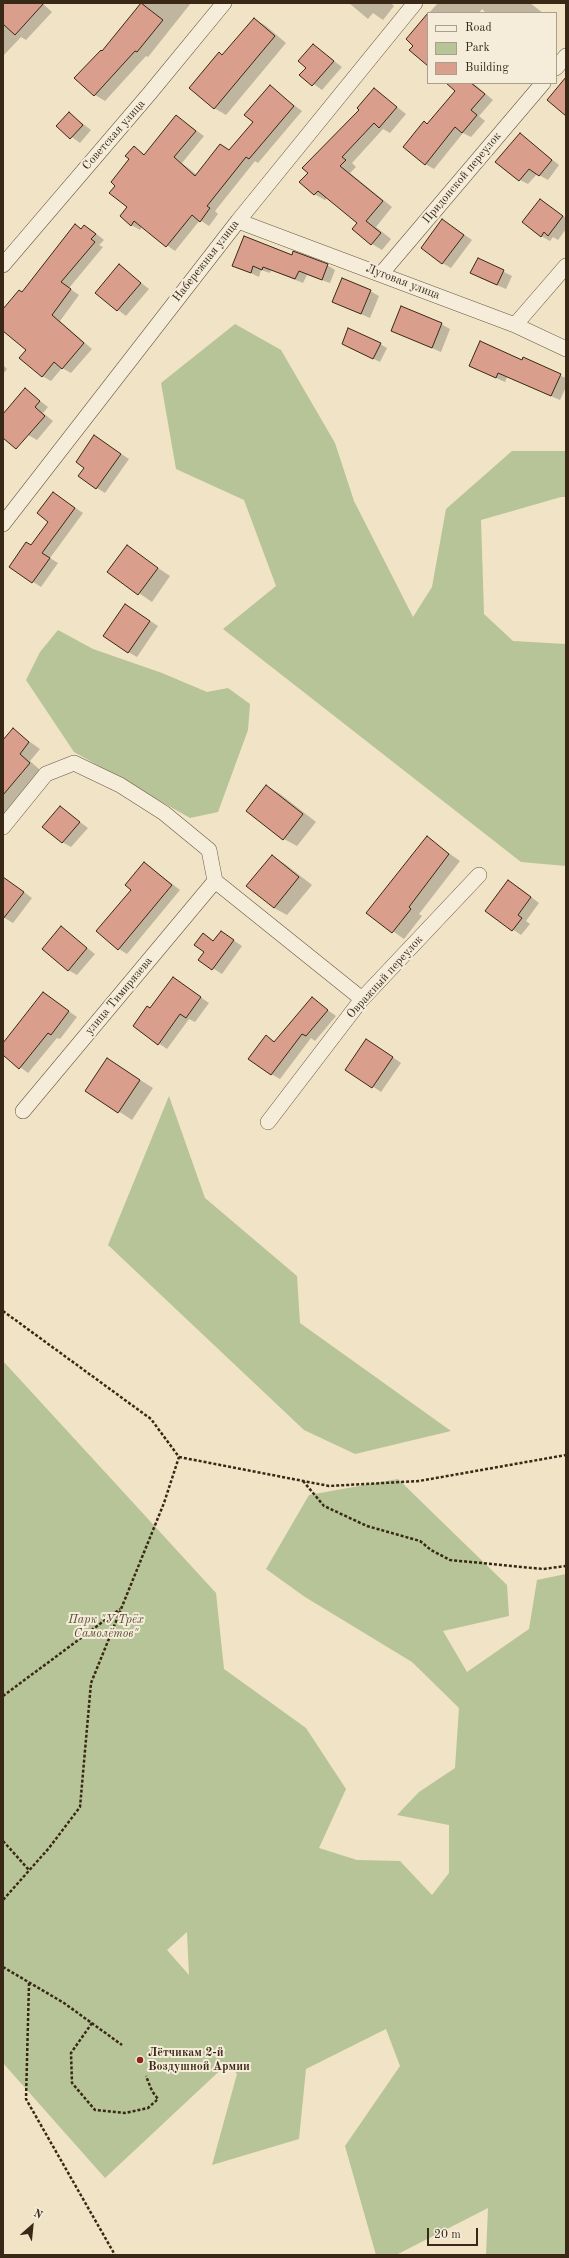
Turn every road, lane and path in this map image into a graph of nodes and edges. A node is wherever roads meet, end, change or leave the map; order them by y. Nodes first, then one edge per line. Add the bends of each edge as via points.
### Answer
1 (224, 3) edge
2 (415, 3) edge
3 (566, 56) edge
4 (557, 67) edge
5 (542, 84) edge
6 (238, 221) junction
7 (3, 265) edge
8 (566, 266) edge
9 (381, 274) junction
10 (515, 325) junction
11 (566, 349) edge
12 (3, 524) edge
13 (3, 827) edge
14 (479, 875) dead end
15 (214, 881) junction
16 (362, 999) junction
17 (23, 1111) dead end
18 (268, 1122) dead end
19 (3, 1311) edge
20 (566, 1455) edge
21 (179, 1457) junction
22 (302, 1481) junction
23 (566, 1566) edge
24 (121, 1609) junction
25 (3, 1696) edge
26 (3, 1841) edge
27 (29, 1870) junction
28 (3, 1900) edge
29 (3, 1967) edge
30 (29, 1983) junction
31 (92, 2023) junction
32 (122, 2045) dead end
33 (146, 2076) dead end
34 (115, 2255) edge

1 - 7 street, Советская улица
2 - 6 street, Набережная улица
3 - 4 street
5 - 9 street, Придонской переулок
6 - 9 street, Луговая улица
6 - 12 street, Набережная улица
8 - 10 street
9 - 10 street, Луговая улица
10 - 11 street, Луговая улица
13 - 15 street via 46,774 74,763 120,785 164,813 209,850
14 - 16 street, Овражный переулок
15 - 16 street
15 - 17 street, улица Тимирязева
16 - 18 street, Овражный переулок
19 - 21 path via 151,1419
20 - 22 path via 419,1481 329,1486
21 - 22 path
21 - 24 path via 164,1503
22 - 23 path via 324,1506 367,1526 420,1541 450,1560 543,1568
24 - 25 path
24 - 27 path via 91,1683 80,1806 50,1848
26 - 27 path
27 - 28 path
29 - 30 path
30 - 31 path
30 - 34 path via 26,2099
31 - 32 path
31 - 33 path via 72,2052 72,2083 95,2110 125,2114 148,2108 158,2099

